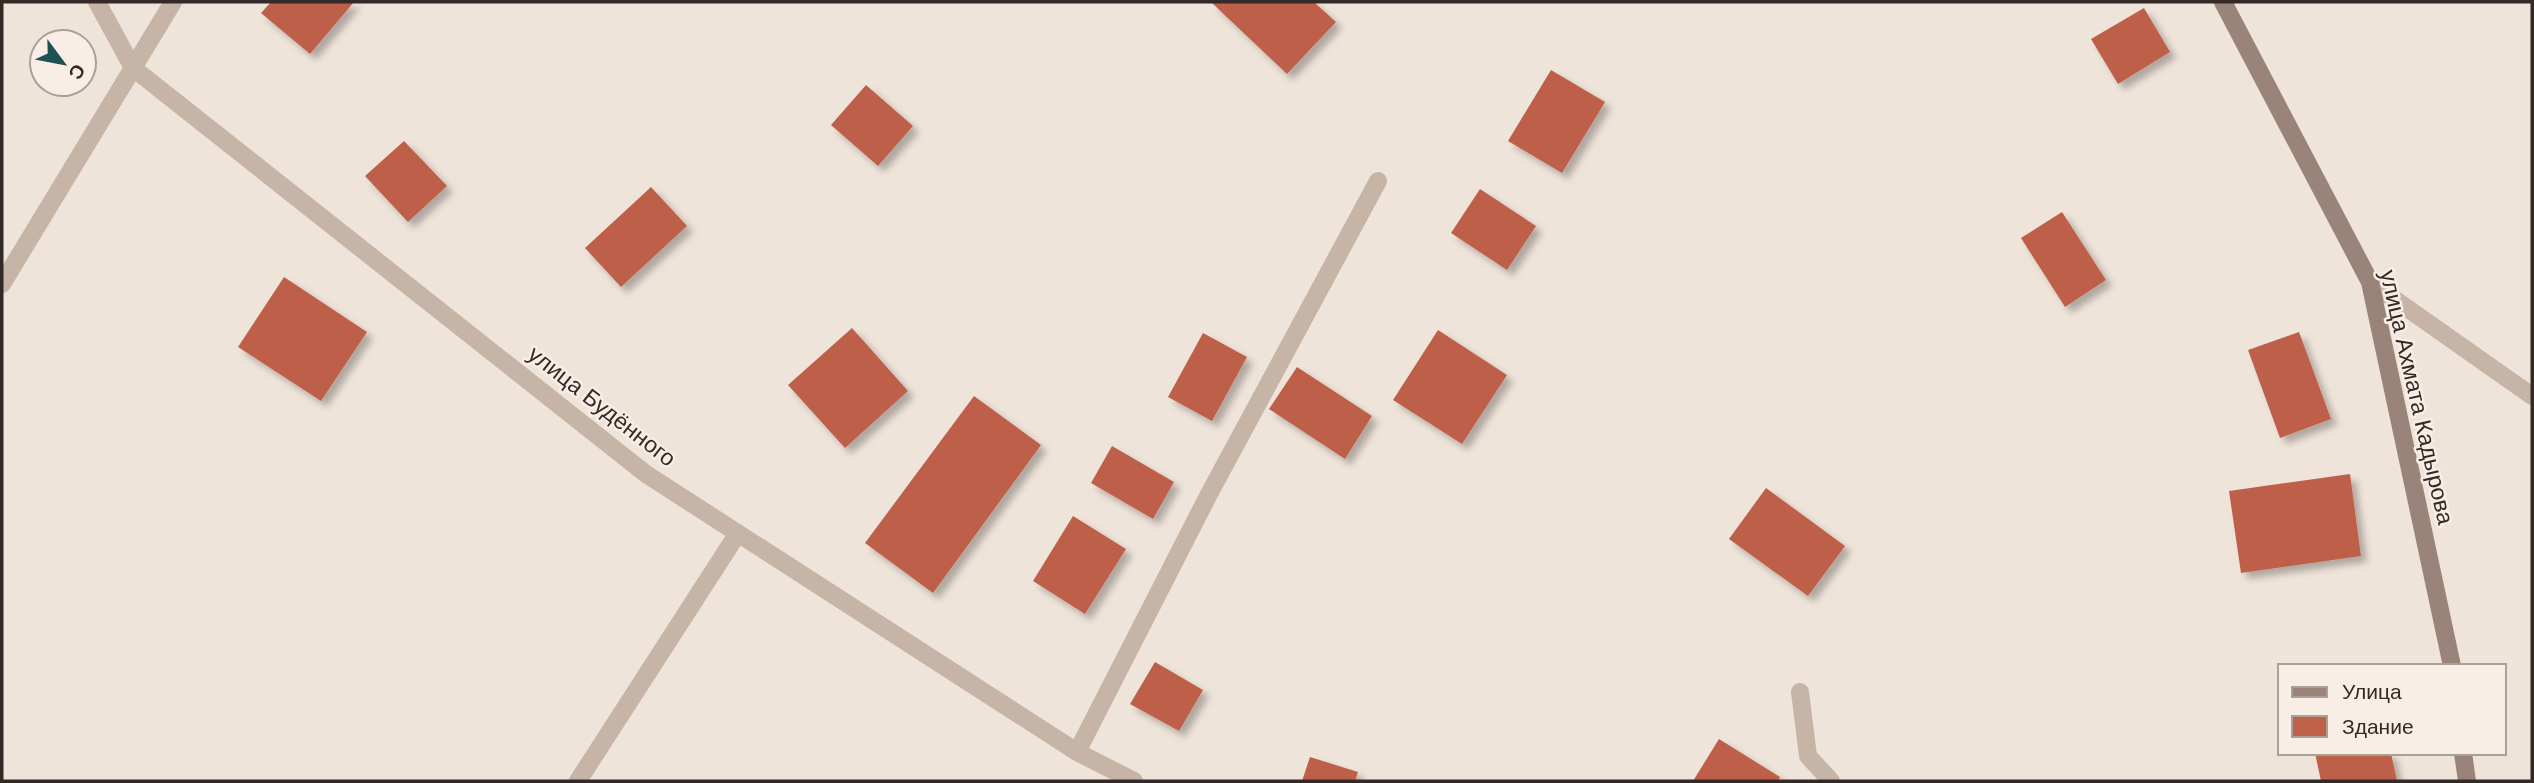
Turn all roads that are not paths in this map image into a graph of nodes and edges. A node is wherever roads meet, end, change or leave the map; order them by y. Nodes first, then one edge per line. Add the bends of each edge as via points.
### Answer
1 (97, 2) edge
2 (173, 2) edge
3 (2223, 2) edge
4 (133, 68) junction
5 (1378, 181) dead end
6 (2370, 282) junction
7 (2, 284) edge
8 (2532, 396) edge
9 (738, 533) junction
10 (2452, 664) edge
11 (1800, 692) dead end
12 (1077, 752) junction
13 (2463, 755) edge
14 (578, 781) edge
15 (1134, 781) edge
16 (1831, 781) edge
17 (2467, 781) edge

1 - 4 street, улица Будённого
2 - 4 street
3 - 6 main road, улица Ахмата Кадырова
4 - 7 street
4 - 9 street, улица Будённого via 646,474
5 - 12 street
6 - 8 street
6 - 10 main road, улица Ахмата Кадырова
9 - 12 street, улица Будённого
9 - 14 street
11 - 16 street via 1808,756
12 - 15 street, улица Будённого
13 - 17 main road

